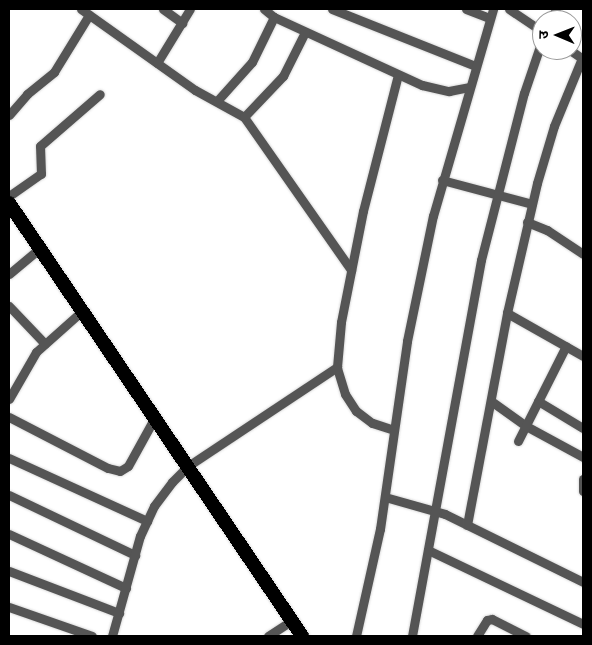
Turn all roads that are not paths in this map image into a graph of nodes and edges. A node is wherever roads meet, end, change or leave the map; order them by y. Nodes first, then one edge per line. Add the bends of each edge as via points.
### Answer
1 (81, 9) edge
2 (162, 9) edge
3 (190, 9) edge
4 (264, 9) edge
5 (332, 9) edge
6 (466, 9) edge
7 (492, 9) edge
8 (509, 9) edge
9 (89, 15) junction
10 (274, 16) junction
11 (490, 18) junction
12 (182, 23) junction
13 (532, 24) edge
14 (305, 32) junction
15 (583, 59) edge
16 (536, 60) edge
17 (157, 63) junction
18 (474, 66) junction
19 (398, 75) junction
20 (469, 87) junction
21 (100, 94) dead end
22 (217, 101) junction
23 (9, 116) edge
24 (244, 117) junction
25 (442, 180) junction
26 (497, 194) junction
27 (9, 196) edge
28 (9, 203) edge
29 (532, 204) junction
30 (527, 222) junction
31 (39, 249) junction
32 (583, 254) edge
33 (351, 270) junction
34 (9, 274) edge
35 (9, 306) edge
36 (82, 311) junction
37 (507, 313) junction
38 (45, 344) junction
39 (566, 346) junction
40 (583, 356) edge
41 (337, 368) junction
42 (9, 399) edge
43 (491, 401) junction
44 (538, 402) junction
45 (9, 417) edge
46 (155, 417) junction
47 (526, 426) junction
48 (583, 428) edge
49 (394, 430) junction
50 (518, 441) dead end
51 (583, 457) edge
52 (9, 458) edge
53 (188, 466) junction
54 (583, 479) edge
55 (583, 491) edge
56 (9, 496) edge
57 (385, 497) junction
58 (433, 510) junction
59 (147, 521) junction
60 (467, 525) junction
61 (9, 534) edge
62 (428, 550) junction
63 (135, 555) junction
64 (9, 571) edge
65 (583, 582) edge
66 (126, 588) junction
67 (9, 607) edge
68 (119, 613) junction
69 (292, 621) junction
70 (583, 624) edge
71 (92, 636) edge
72 (112, 636) edge
73 (268, 636) edge
74 (302, 636) edge
75 (357, 636) edge
76 (412, 636) edge
77 (478, 636) edge
78 (526, 636) edge

1 - 9 street
2 - 12 street
3 - 12 street
4 - 10 street
5 - 18 street
6 - 11 street
7 - 11 street
8 - 13 street
9 - 17 street
9 - 23 street via 54,72 27,94
10 - 14 street
10 - 22 street via 252,62
11 - 18 street
12 - 17 street
14 - 19 street
14 - 24 street via 283,76
15 - 29 street via 554,126
16 - 26 street
17 - 22 street
18 - 20 street
19 - 20 street via 448,91
19 - 33 street
20 - 25 street
21 - 27 street via 40,146 41,174
22 - 24 street
24 - 33 street
25 - 26 street
25 - 49 street via 414,309
26 - 29 street
26 - 58 street via 481,260
28 - 31 highway
29 - 30 street
30 - 32 street via 547,230
30 - 37 street
31 - 34 street
31 - 36 highway
33 - 41 street via 339,336
35 - 38 street
36 - 38 street
36 - 46 highway
37 - 39 street
37 - 43 street
38 - 42 street via 29,361
39 - 40 street
39 - 44 street
41 - 49 street via 345,394 356,411 372,423
41 - 53 street
43 - 47 street
43 - 60 street
44 - 47 street
44 - 48 street
45 - 46 street via 108,468 120,471 128,466
46 - 53 highway
47 - 50 street
47 - 51 street
49 - 57 street
52 - 59 street
53 - 59 street via 160,496
53 - 69 highway
54 - 55 street
56 - 63 street
57 - 58 street
57 - 75 street
58 - 60 street
58 - 62 street
59 - 63 street
60 - 65 street
61 - 66 street
62 - 70 street
62 - 76 street
63 - 66 street
64 - 68 street
66 - 68 street
67 - 71 street
68 - 72 street
69 - 73 street
69 - 74 highway
77 - 78 street via 487,620 492,619

